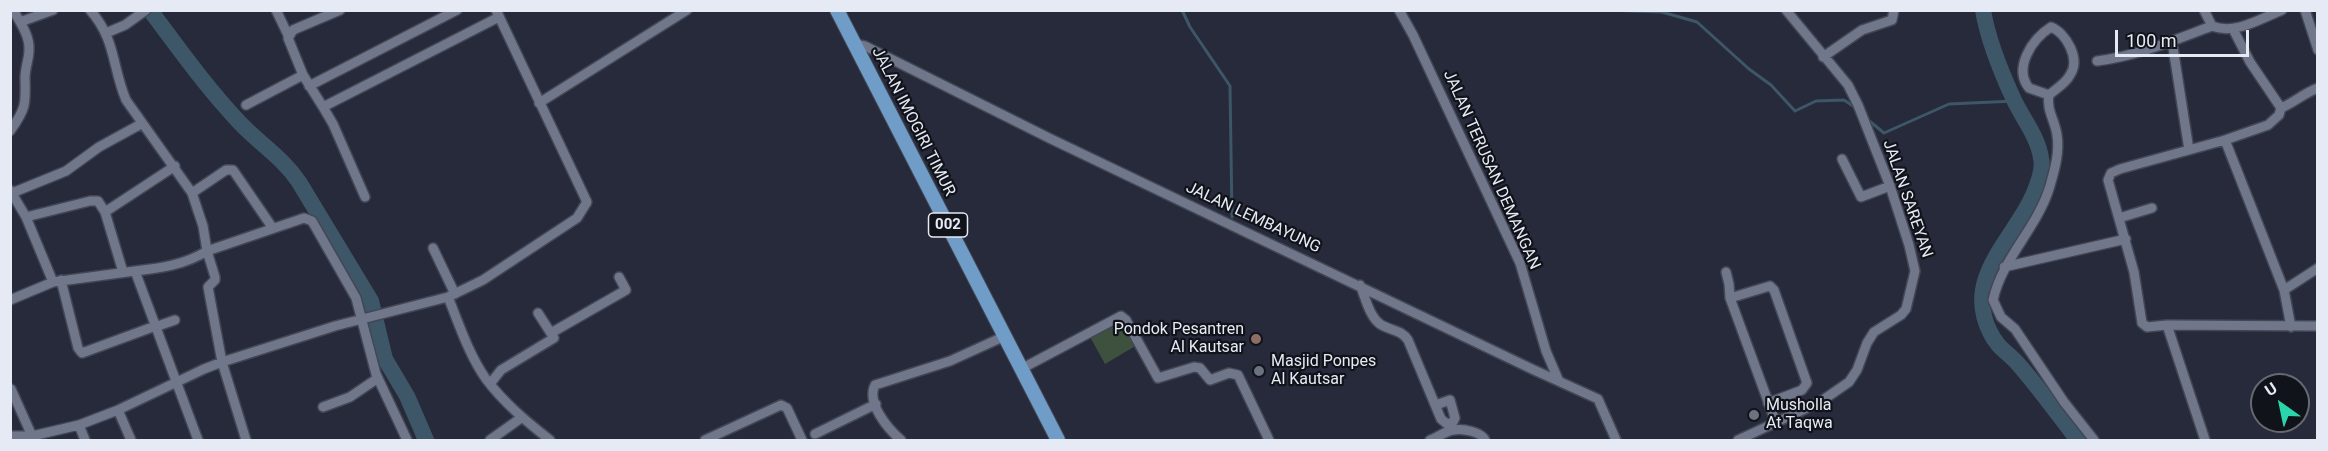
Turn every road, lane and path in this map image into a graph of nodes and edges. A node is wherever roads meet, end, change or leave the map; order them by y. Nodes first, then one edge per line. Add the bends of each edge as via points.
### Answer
1 (13, 10) edge
2 (53, 10) edge
3 (90, 10) edge
4 (276, 10) edge
5 (340, 10) edge
6 (457, 10) edge
7 (687, 10) edge
8 (837, 10) edge
9 (1399, 10) edge
10 (1786, 10) edge
11 (1894, 10) edge
12 (2204, 10) edge
13 (2282, 10) edge
14 (2305, 10) edge
15 (142, 13) edge
16 (497, 14) edge
17 (20, 22) junction
18 (2212, 26) junction
19 (2233, 29) junction
20 (106, 33) junction
21 (288, 36) junction
22 (2172, 41) junction
23 (855, 44) junction
24 (2318, 50) edge
25 (1823, 57) junction
26 (2097, 61) dead end
27 (303, 75) junction
28 (309, 86) junction
29 (2318, 88) edge
30 (2049, 95) junction
31 (538, 103) junction
32 (246, 105) dead end
33 (323, 107) junction
34 (2281, 108) junction
35 (141, 124) junction
36 (10, 131) edge
37 (2225, 140) junction
38 (2189, 150) junction
39 (1842, 159) dead end
40 (175, 166) junction
41 (1890, 186) junction
42 (11, 192) edge
43 (192, 193) junction
44 (365, 197) dead end
45 (2152, 208) dead end
46 (105, 212) junction
47 (26, 217) junction
48 (2119, 219) junction
49 (273, 227) junction
50 (2126, 239) junction
51 (433, 248) dead end
52 (207, 251) junction
53 (2004, 267) junction
54 (2318, 268) edge
55 (135, 271) junction
56 (123, 272) junction
57 (1726, 272) dead end
58 (619, 277) dead end
59 (57, 281) junction
60 (1360, 285) junction
61 (2284, 290) junction
62 (452, 296) junction
63 (1730, 298) junction
64 (10, 300) edge
65 (538, 313) dead end
66 (365, 319) junction
67 (175, 320) dead end
68 (2167, 325) junction
69 (2318, 326) edge
70 (153, 327) junction
71 (2291, 327) junction
72 (551, 333) junction
73 (1005, 336) junction
74 (222, 362) junction
75 (1021, 369) junction
76 (378, 378) junction
77 (1558, 379) junction
78 (175, 382) junction
79 (490, 384) junction
80 (11, 389) edge
81 (1768, 403) junction
82 (876, 404) junction
83 (1436, 405) dead end
84 (323, 407) dead end
85 (118, 410) junction
86 (521, 418) junction
87 (1776, 423) junction
88 (79, 425) junction
89 (815, 434) dead end
90 (10, 436) edge
91 (32, 436) junction
92 (85, 441) edge
93 (131, 441) edge
94 (198, 441) edge
95 (246, 441) edge
96 (407, 441) edge
97 (490, 441) edge
98 (550, 441) edge
99 (705, 441) edge
100 (802, 441) edge
101 (901, 441) edge
102 (1058, 441) edge
103 (1269, 441) edge
104 (1430, 441) edge
105 (1485, 441) edge
106 (1616, 441) edge
107 (1738, 441) edge
108 (2094, 441) edge
109 (2205, 441) edge

1 - 17 street
2 - 17 street
3 - 20 street
4 - 21 street
5 - 21 street via 293,30
6 - 28 street
7 - 31 street
8 - 23 main road, JALAN IMOGIRI TIMUR / 002
9 - 77 street, JALAN TERUSAN DEMANGAN via 1515,252
10 - 25 street, JALAN SAREYAN
11 - 25 street via 1892,20 1862,30
12 - 18 street
13 - 19 street
14 - 24 street
15 - 20 street
16 - 31 street
16 - 33 street
17 - 36 street via 30,48 27,94 22,114
18 - 19 street
18 - 22 street
19 - 34 street
20 - 35 street via 123,92
21 - 27 street
22 - 26 street via 2132,55
22 - 38 street
23 - 60 street, JALAN LEMBAYUNG
23 - 73 main road, JALAN IMOGIRI TIMUR / 002
25 - 41 street, JALAN SAREYAN via 1848,85
27 - 28 street
27 - 32 street
28 - 33 street
29 - 34 street
30 - 30 street via 2029,88 2022,74 2034,42 2054,27 2071,48 2073,69
30 - 53 street via 2047,103 2057,134 2056,163 2041,210
31 - 62 street via 585,207 570,224
33 - 44 street
34 - 37 street via 2268,125
35 - 40 street
35 - 42 street via 66,171
37 - 38 street
37 - 61 street
38 - 48 street via 2111,173 2109,191
39 - 41 street via 1861,197
40 - 43 street
40 - 46 street
41 - 87 street, JALAN SAREYAN via 1915,266 1907,306 1901,315 1874,332 1853,376 1835,393
42 - 47 street
43 - 49 street via 232,170
43 - 52 street
45 - 48 street
46 - 47 street via 96,201
46 - 56 street
47 - 59 street
48 - 50 street
49 - 52 street
49 - 66 street via 301,218 312,221
50 - 53 street
50 - 68 street via 2142,323 2147,327
51 - 62 street
52 - 55 street via 185,263
52 - 74 street via 215,277 208,287
53 - 108 street via 1993,300 1995,308 2015,329
54 - 61 street
55 - 56 street
55 - 70 street
56 - 59 street
57 - 63 street
58 - 72 street via 628,294
59 - 64 street
59 - 70 street via 82,353
60 - 77 street, JALAN LEMBAYUNG
60 - 83 street via 1375,319 1406,336
61 - 71 street
62 - 66 street
62 - 79 street via 465,339
63 - 81 street
63 - 81 street via 1770,286 1784,316 1807,384 1802,390
65 - 72 street
66 - 74 street
66 - 76 street
67 - 70 street
68 - 71 street
68 - 109 street
69 - 71 street
70 - 78 street
72 - 79 street via 554,338 501,370
73 - 75 main road, JALAN IMOGIRI TIMUR / 002
73 - 82 street via 950,362 880,381 873,390
74 - 78 street
74 - 95 street
75 - 102 main road, JALAN IMOGIRI TIMUR / 002
75 - 103 street via 1121,316 1158,378 1196,367 1210,380 1229,373 1238,375
76 - 84 street via 350,397
76 - 96 street
77 - 106 street, JALAN LEMBAYUNG via 1598,399
78 - 85 street
78 - 94 street
79 - 86 street
80 - 91 street
81 - 87 street
82 - 89 street
82 - 101 street via 885,426
85 - 88 street
85 - 93 street
86 - 97 street
86 - 98 street
87 - 107 street
88 - 91 street
88 - 92 street
90 - 91 street
99 - 100 street via 781,405 787,408
104 - 105 street via 1458,429 1479,434

